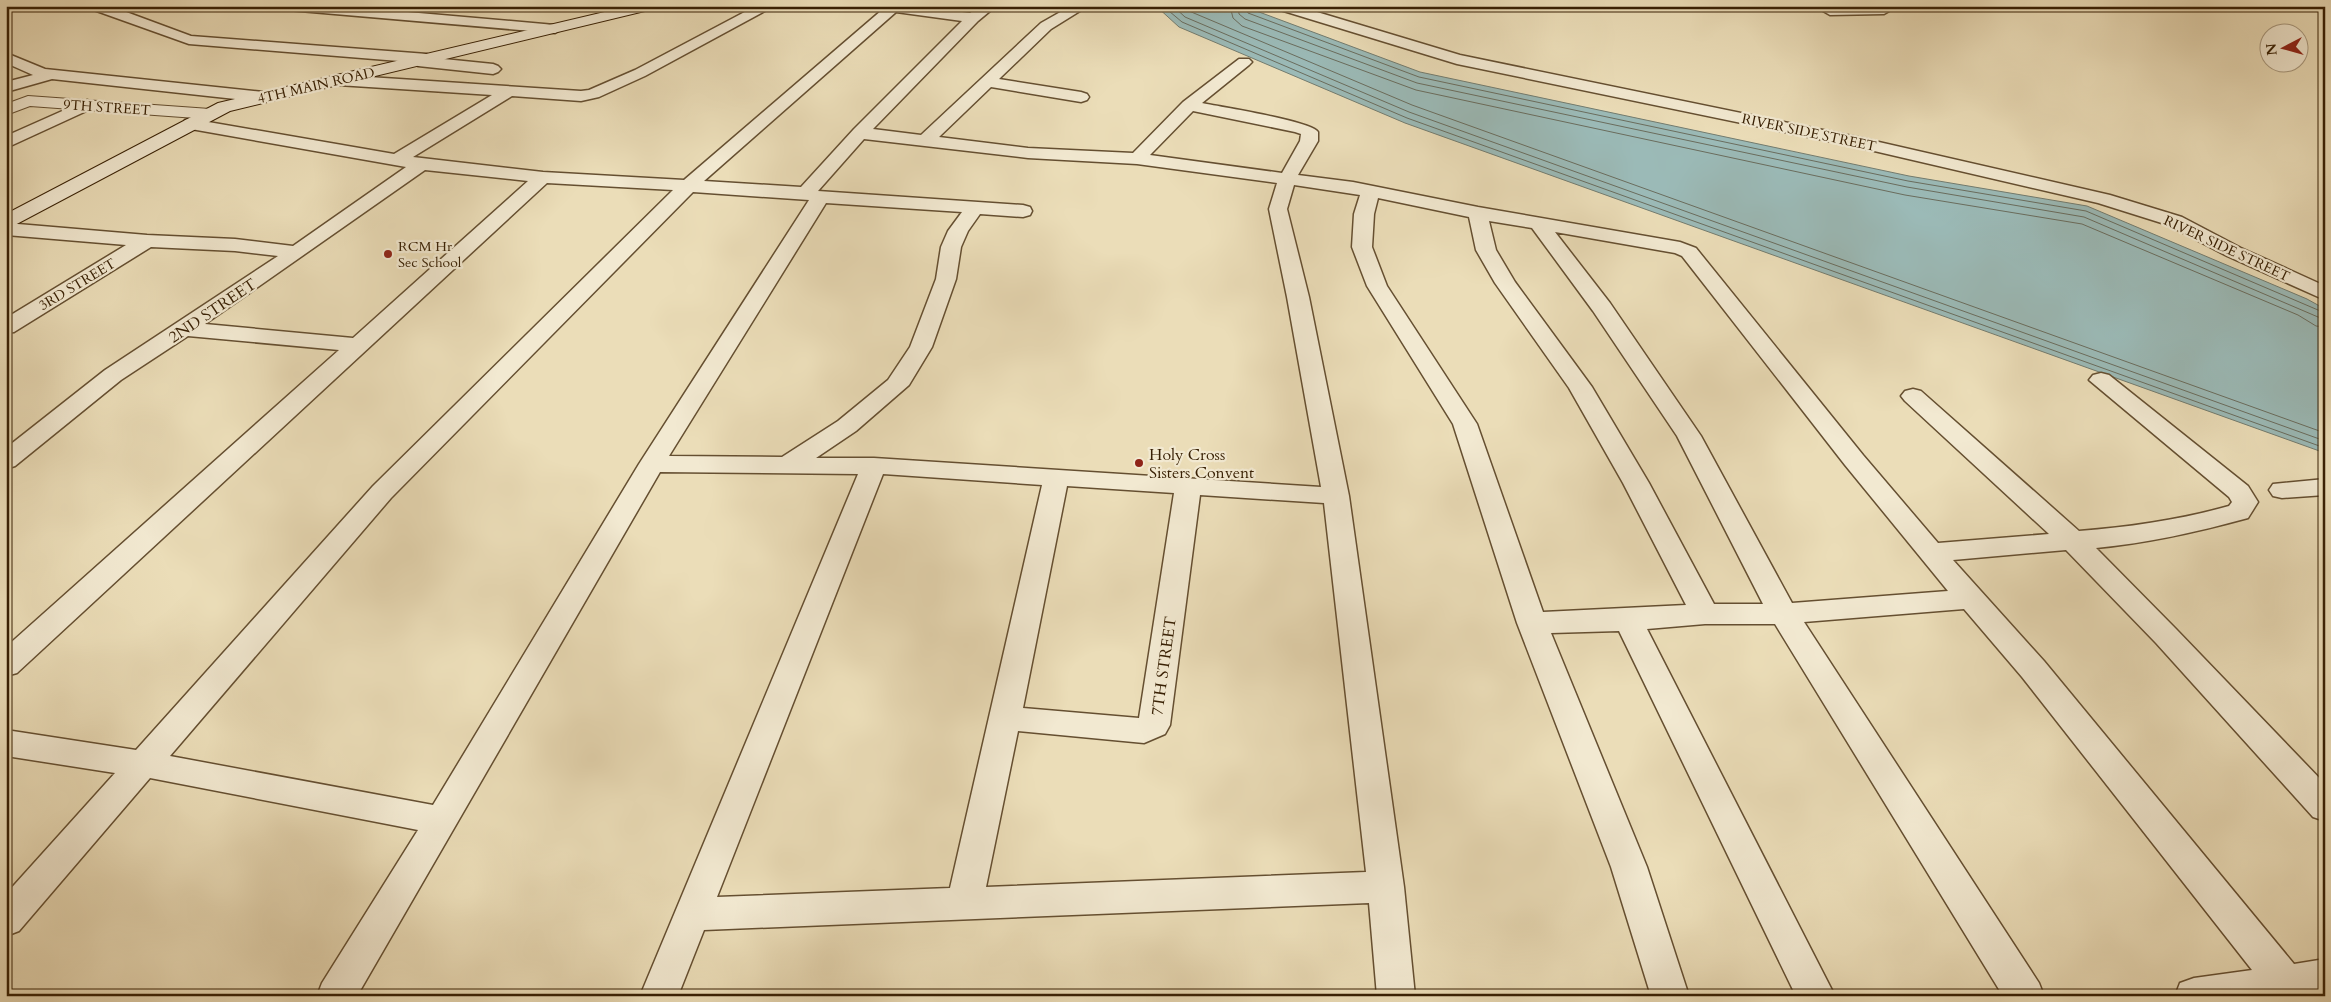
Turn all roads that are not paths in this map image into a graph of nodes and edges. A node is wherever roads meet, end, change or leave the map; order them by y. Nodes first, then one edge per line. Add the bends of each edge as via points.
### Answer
1 (96, 6) edge
2 (288, 6) edge
3 (649, 6) edge
4 (767, 6) edge
5 (988, 6) edge
6 (1081, 6) edge
7 (1282, 6) edge
8 (886, 7) edge
9 (1827, 8) edge
10 (1884, 10) dead end
11 (973, 18) junction
12 (1851, 26) dead end
13 (554, 28) junction
14 (6, 56) edge
15 (423, 60) junction
16 (1244, 62) dead end
17 (493, 69) dead end
18 (52, 74) junction
19 (338, 80) junction
20 (987, 82) junction
21 (6, 87) edge
22 (508, 92) junction
23 (1081, 97) dead end
24 (264, 98) junction
25 (87, 105) junction
26 (1189, 105) junction
27 (6, 110) edge
28 (210, 114) junction
29 (191, 124) junction
30 (860, 133) junction
31 (926, 140) junction
32 (6, 144) edge
33 (1137, 159) junction
34 (396, 160) junction
35 (422, 164) junction
36 (543, 177) junction
37 (1287, 178) junction
38 (689, 185) junction
39 (1370, 192) junction
40 (813, 195) junction
41 (975, 207) junction
42 (1023, 211) dead end
43 (1478, 213) junction
44 (6, 222) edge
45 (1537, 222) junction
46 (6, 229) edge
47 (147, 241) junction
48 (296, 252) junction
49 (2325, 294) edge
50 (6, 327) edge
51 (182, 329) junction
52 (359, 345) junction
53 (2101, 380) dead end
54 (1913, 396) dead end
55 (6, 461) edge
56 (652, 464) junction
57 (788, 465) junction
58 (874, 466) junction
59 (1056, 478) junction
60 (1188, 486) junction
61 (2325, 487) edge
62 (2282, 490) dead end
63 (1336, 496) junction
64 (2073, 541) junction
65 (1930, 553) junction
66 (1971, 599) junction
67 (1705, 614) junction
68 (1783, 614) junction
69 (1628, 620) junction
70 (1532, 623) junction
71 (6, 665) edge
72 (1005, 718) junction
73 (6, 743) edge
74 (143, 764) junction
75 (2325, 807) edge
76 (442, 821) junction
77 (1386, 887) junction
78 (965, 903) junction
79 (693, 914) junction
80 (6, 920) edge
81 (2325, 977) edge
82 (2285, 982) junction
83 (336, 996) edge
84 (660, 996) edge
85 (1396, 996) edge
86 (1670, 996) edge
87 (1816, 996) edge
88 (2025, 996) edge
89 (2194, 996) edge

1 - 15 street via 189,40
2 - 13 street
3 - 13 main road, 4TH MAIN ROAD
4 - 22 street via 593,94 574,97
5 - 11 street
6 - 20 street via 1046,26
7 - 49 street, RIVER SIDE STREET via 1457,59 1857,142 2103,199 2175,221
8 - 11 street
8 - 38 street
9 - 10 street
9 - 12 street
11 - 30 street
13 - 15 main road, 4TH MAIN ROAD
14 - 18 street via 42,73
15 - 17 street
15 - 19 main road, 4TH MAIN ROAD
16 - 26 street
18 - 21 street
18 - 24 street
19 - 22 street
19 - 24 main road, 4TH MAIN ROAD
20 - 23 street
20 - 31 street
22 - 34 street
24 - 28 main road, 4TH MAIN ROAD via 224,107
25 - 27 main road, 9TH STREET via 28,101
25 - 28 main road, 9TH STREET
25 - 32 street
26 - 33 street
26 - 37 street via 1310,132 1310,141
28 - 29 main road, 4TH MAIN ROAD
29 - 34 street
29 - 44 main road, 4TH MAIN ROAD
30 - 31 street
30 - 40 street
31 - 33 street via 1028,153
33 - 37 street
34 - 35 street
35 - 36 street
35 - 48 street, 2ND STREET
36 - 38 street
36 - 52 street
37 - 39 street
37 - 63 street via 1278,210
38 - 40 street
38 - 74 street via 382,492
39 - 43 street
39 - 70 street via 1364,214 1362,247 1377,286 1465,424
40 - 41 street
40 - 56 street
41 - 42 street
41 - 57 street via 951,247 946,279 921,347 897,385 847,426
43 - 45 street
43 - 67 street via 1486,250 1505,283 1580,386
45 - 65 street via 1680,248 1692,254
45 - 68 street via 1602,308 1689,436
46 - 47 street
47 - 48 street
47 - 50 street, 3RD STREET
48 - 51 street, 2ND STREET
51 - 52 street
51 - 55 street, 2ND STREET via 113,375
52 - 71 street
53 - 64 street via 2239,492 2245,502 2239,512 2189,526
54 - 64 street
56 - 57 street
56 - 76 street
57 - 58 street
58 - 59 street
58 - 79 street
59 - 60 street
59 - 72 street
60 - 63 street
60 - 72 street, 7TH STREET via 1152,728 1144,731
61 - 62 street
63 - 77 street
64 - 65 street
64 - 75 street
65 - 66 street
66 - 68 street
66 - 82 street via 2039,676
67 - 68 street
67 - 69 street
68 - 88 street
69 - 70 street
69 - 87 street
70 - 86 street via 1629,867
72 - 78 street
73 - 74 street
74 - 76 street
74 - 80 street
76 - 83 street
77 - 78 street
77 - 85 street
78 - 79 street
79 - 84 street
81 - 82 street
82 - 89 street

